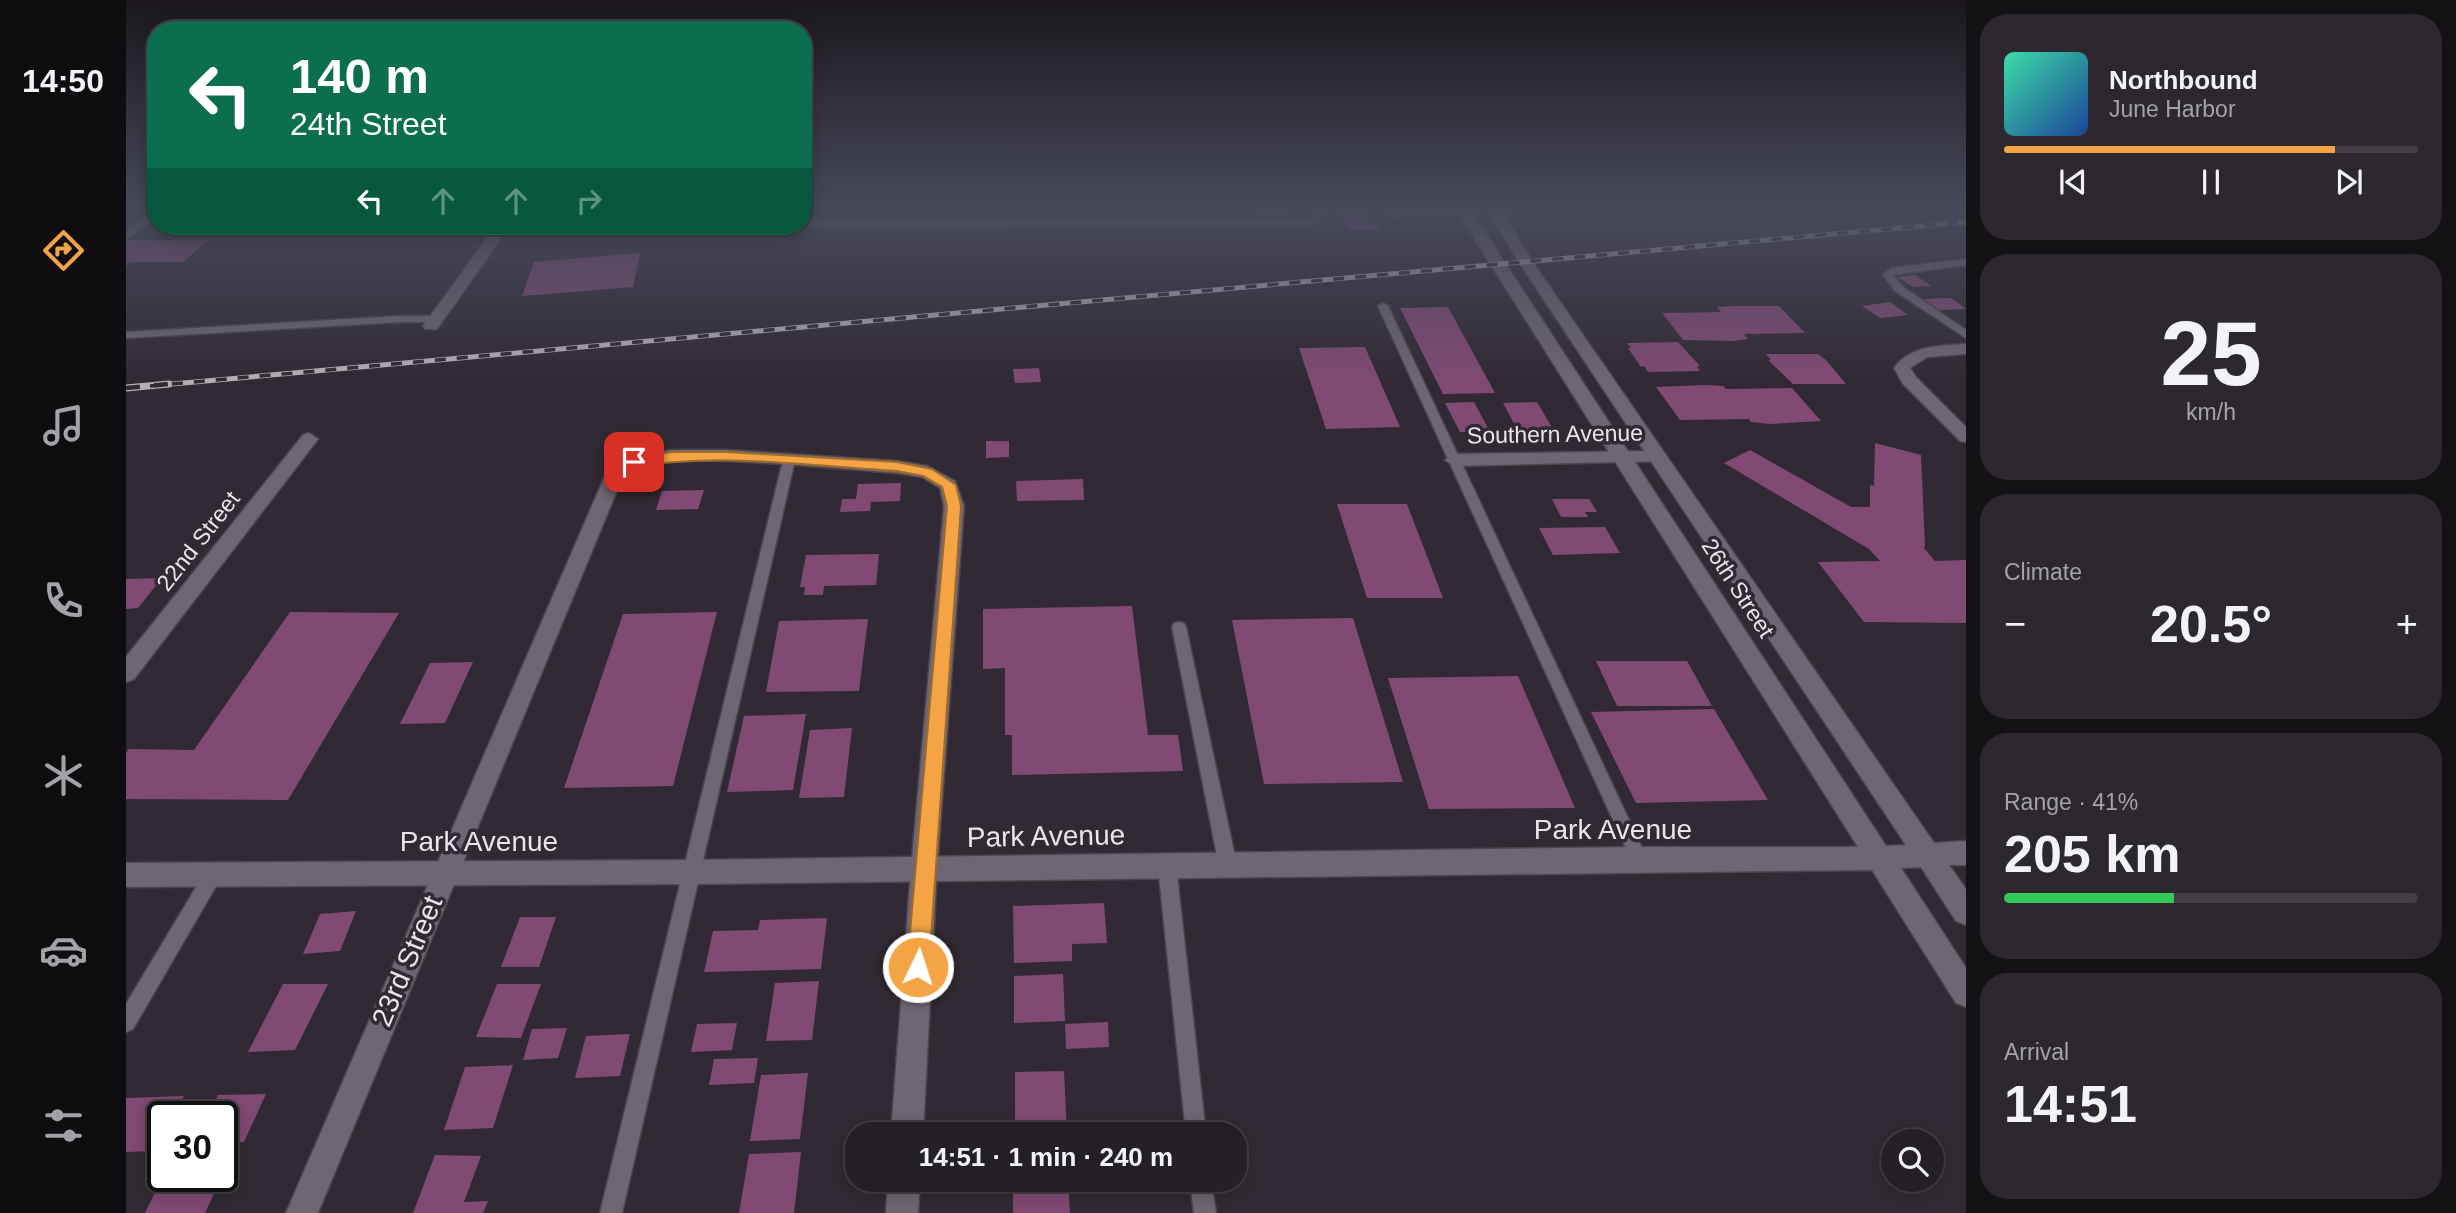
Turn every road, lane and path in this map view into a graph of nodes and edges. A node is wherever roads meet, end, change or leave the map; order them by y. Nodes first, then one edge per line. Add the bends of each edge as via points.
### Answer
1 (473, 268) edge
2 (1502, 268) edge
3 (1530, 268) edge
4 (1906, 268) edge
5 (1383, 306) dead end
6 (1530, 311) junction
7 (1560, 311) junction
8 (434, 323) joint
9 (126, 334) edge
10 (1966, 335) edge
11 (1966, 349) edge
12 (1966, 437) edge
13 (309, 439) dead end
14 (1623, 457) junction
15 (1658, 457) junction
16 (789, 460) junction
17 (1454, 460) junction
18 (1180, 628) dead end
19 (126, 673) edge
20 (1966, 853) edge
21 (1927, 855) junction
22 (1879, 858) junction
23 (1639, 859) junction
24 (1167, 866) junction
25 (1228, 866) junction
26 (924, 869) junction
27 (692, 872) junction
28 (444, 873) junction
29 (126, 875) edge
30 (213, 875) junction
31 (1966, 912) edge
32 (1966, 993) edge
33 (126, 1022) edge
34 (908, 1122) edge
35 (1195, 1122) edge
36 (903, 1192) edge
37 (1202, 1192) edge
38 (302, 1213) edge
39 (611, 1213) edge
40 (902, 1213) edge
41 (1205, 1213) edge

1 - 8 street
2 - 6 street, 26th Street
3 - 7 street, 26th Street
4 - 10 lane via 1888,275 1899,289
5 - 17 lane
6 - 7 street
6 - 14 street, 26th Street
7 - 15 street, 26th Street
8 - 9 lane
11 - 12 street via 1924,353 1909,358 1902,368
13 - 19 street, 22nd Street
14 - 15 street, Southern Avenue
14 - 17 street, Southern Avenue
14 - 22 street, 26th Street
15 - 21 street, 26th Street
16 - 26 street via 897,467 927,472 948,485 954,506
16 - 27 lane
16 - 28 street, 23rd Street via 671,456 634,462 613,478
17 - 23 lane
18 - 25 lane
20 - 21 street, Park Avenue
21 - 22 street, Park Avenue
21 - 31 street, 26th Street
22 - 23 street, Park Avenue
22 - 32 street, 26th Street
23 - 25 street, Park Avenue
24 - 25 street, Park Avenue
24 - 26 street, Park Avenue
24 - 35 lane
26 - 27 street, Park Avenue
26 - 34 street
27 - 28 street, Park Avenue
27 - 39 lane
28 - 30 street, Park Avenue
28 - 38 street, 23rd Street
29 - 30 street, Park Avenue
30 - 33 lane
36 - 40 street
37 - 41 lane

